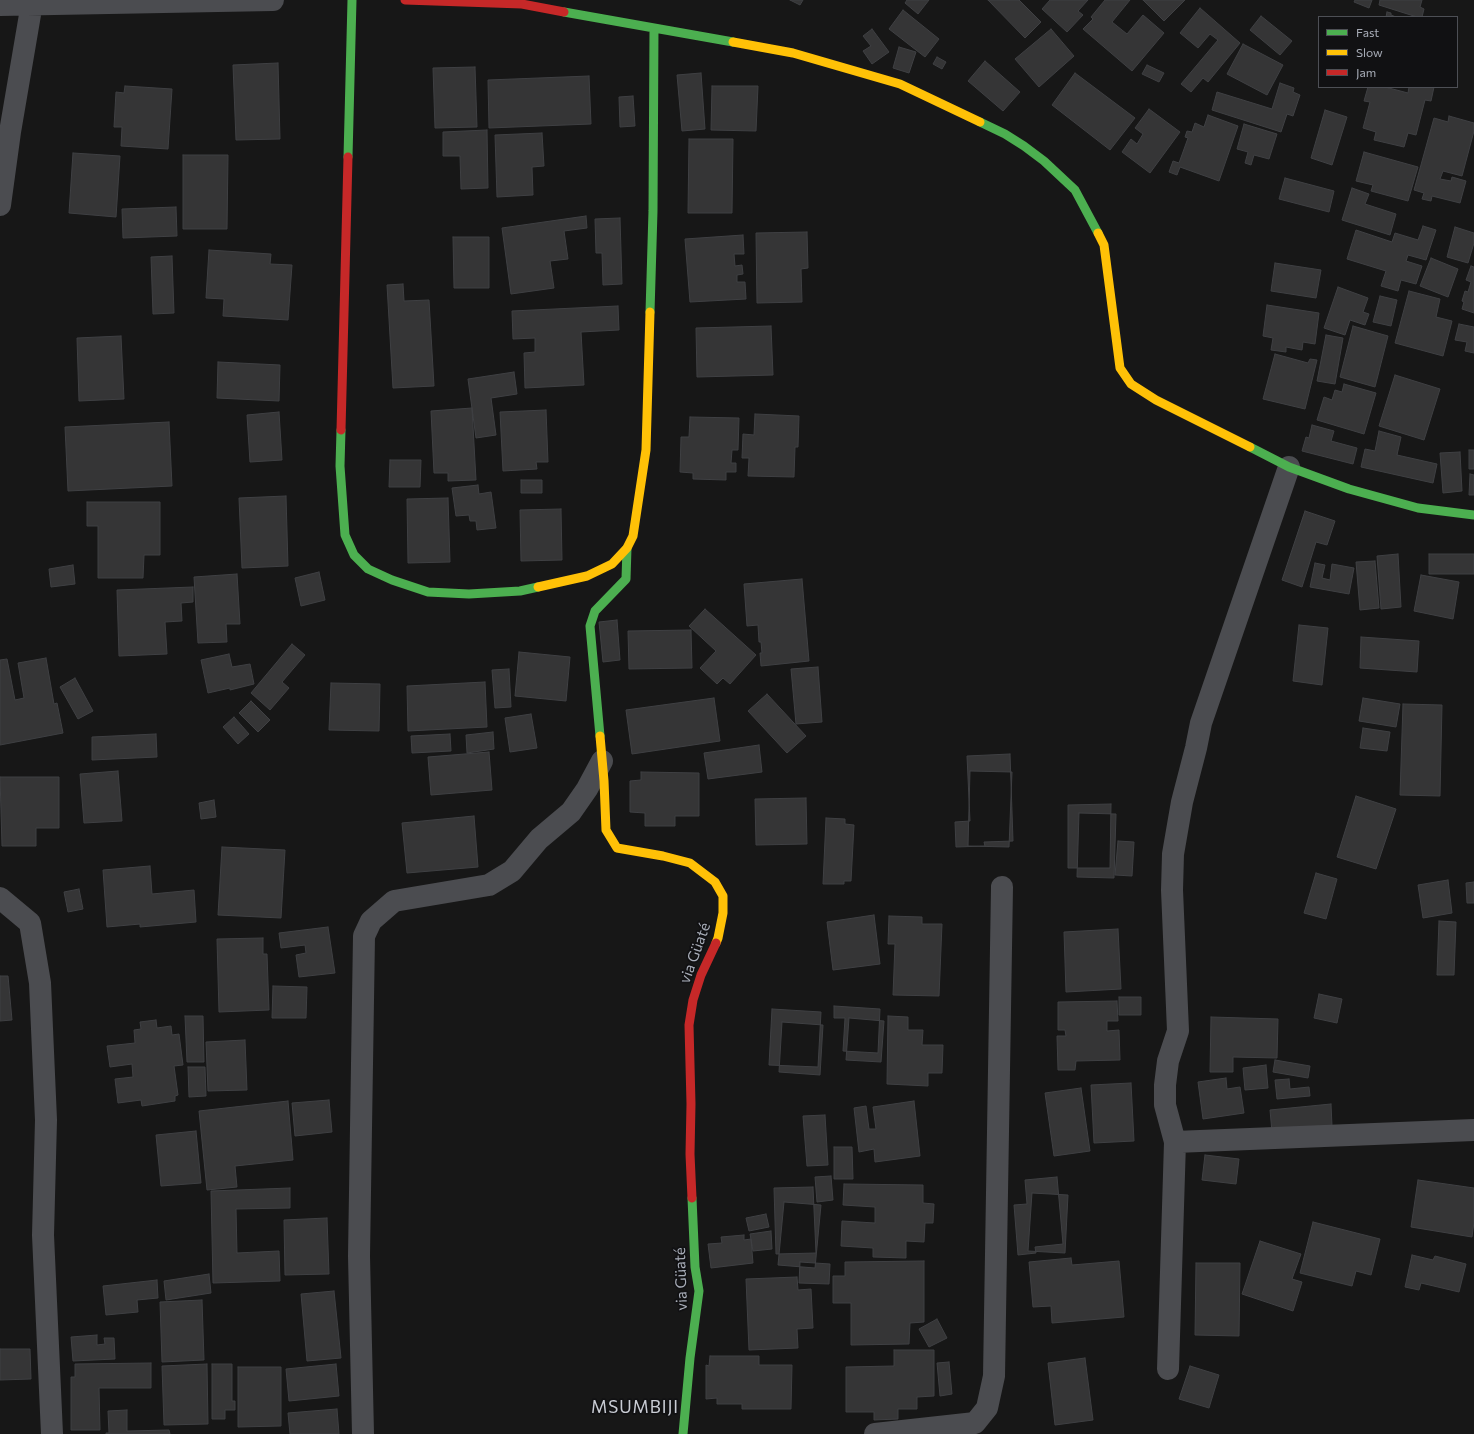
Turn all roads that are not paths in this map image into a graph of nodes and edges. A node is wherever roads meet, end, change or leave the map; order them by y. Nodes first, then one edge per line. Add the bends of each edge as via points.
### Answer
1 (273, 0) edge
2 (352, 0) edge
3 (405, 0) edge
4 (522, 2) edge
5 (32, 3) junction
6 (0, 5) edge
7 (654, 28) junction
8 (0, 205) edge
9 (1289, 467) junction
10 (1474, 515) edge
11 (627, 548) junction
12 (602, 761) junction
13 (1002, 887) dead end
14 (0, 898) edge
15 (1474, 1130) edge
16 (1175, 1142) junction
17 (1168, 1369) dead end
18 (52, 1434) edge
19 (363, 1434) edge
20 (683, 1434) edge
21 (875, 1434) edge

1 - 5 street
2 - 11 street via 340,466 345,535 354,555 368,569 392,580 428,592 470,594 520,591 587,576 612,564
3 - 4 street
4 - 7 street
5 - 6 street
5 - 8 street
7 - 9 street via 793,53 900,84 1005,134 1024,146 1075,190 1104,245 1120,368 1131,384 1156,400
7 - 11 street via 653,211 646,450 636,523
9 - 10 street via 1349,489 1418,508
9 - 16 street via 1201,723 1182,802 1173,854 1172,897 1178,1031 1168,1061 1165,1086 1166,1105
11 - 12 street, via Güaté via 626,579 595,611 590,626
12 - 19 street via 588,789 571,812 539,839 512,871 489,884 394,901 370,921 364,936 358,1256
12 - 20 street, via Güaté via 606,830 617,848 690,863 715,882 723,896 723,913 718,938 701,975 693,1000 689,1026 690,1154 695,1267 699,1291
13 - 21 street via 994,1376 987,1408 975,1422
14 - 18 street via 30,922 40,983 46,1120 43,1235
15 - 16 street
16 - 17 street

